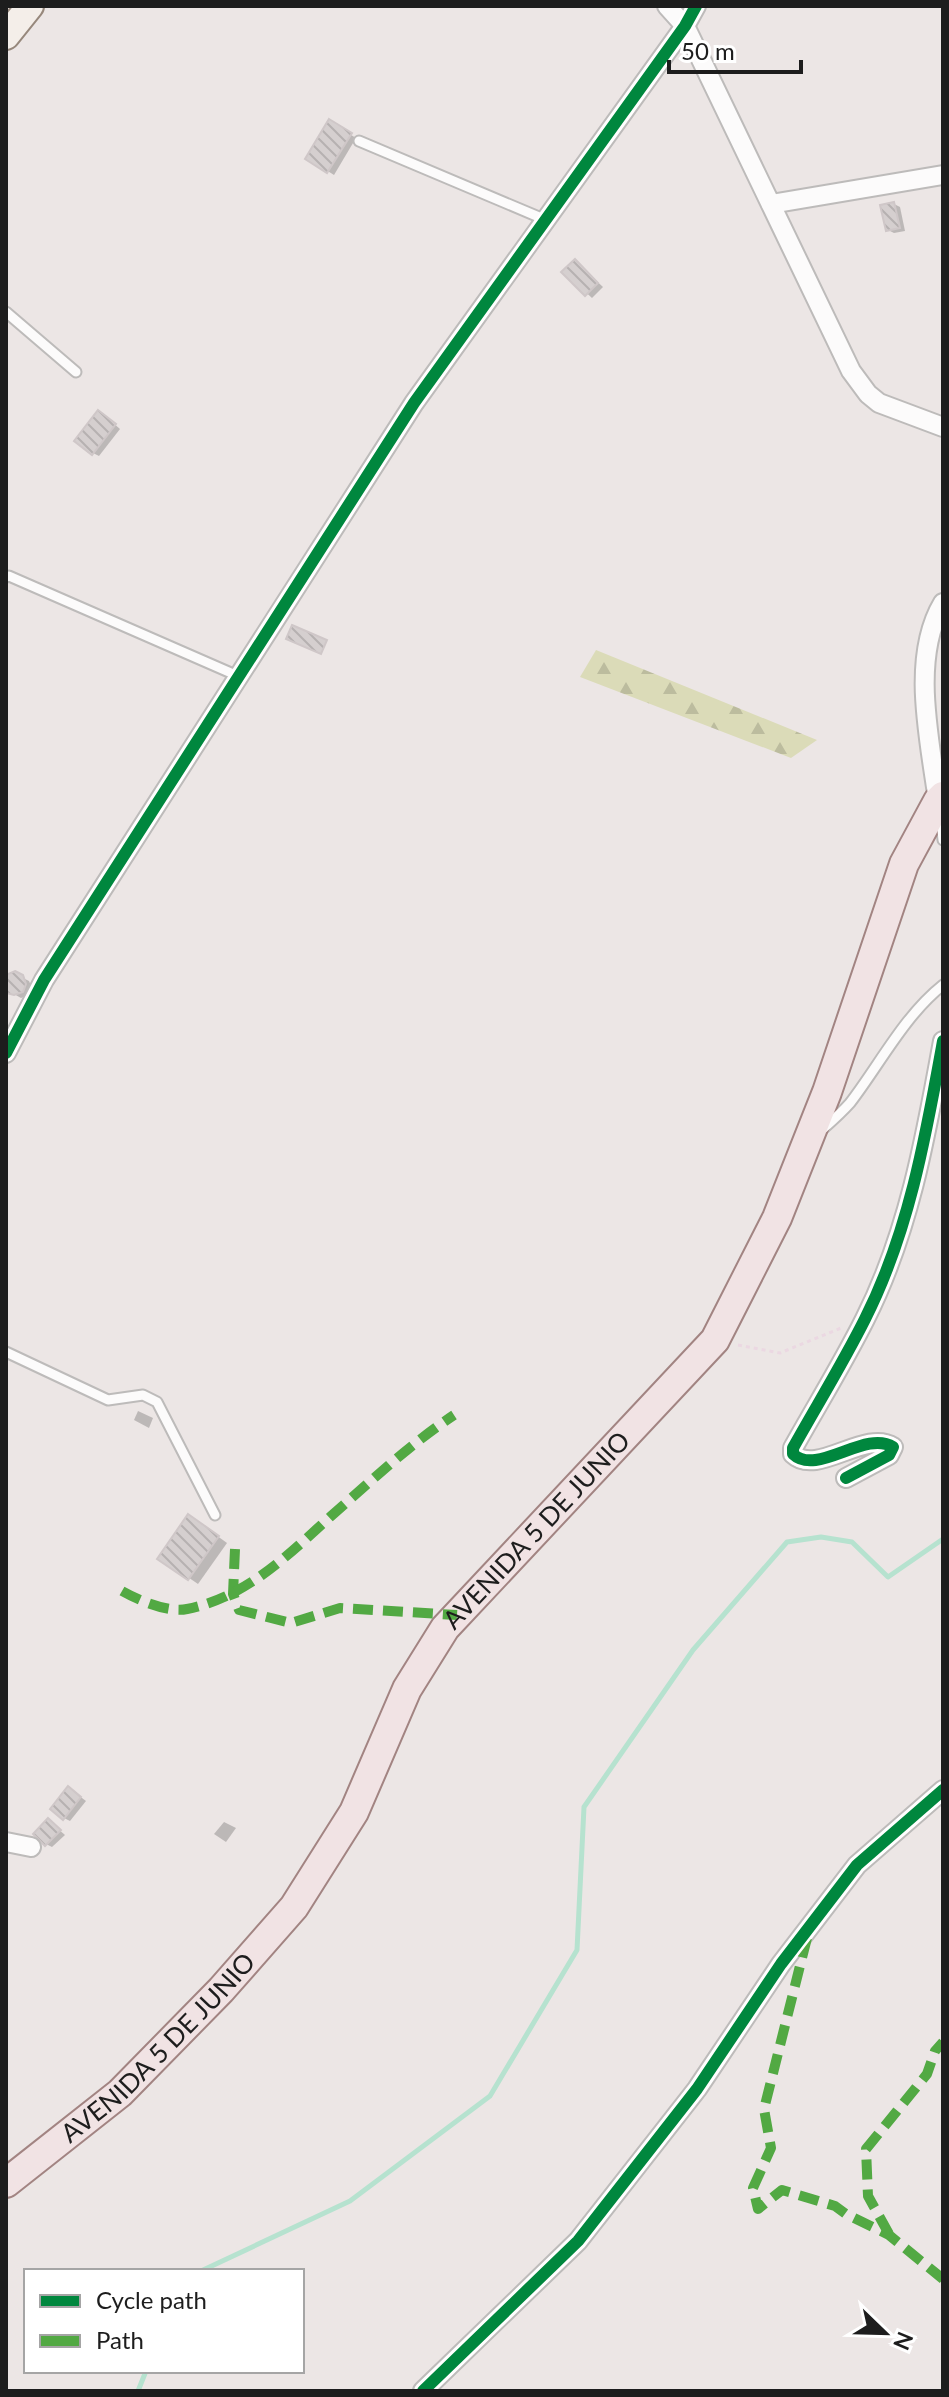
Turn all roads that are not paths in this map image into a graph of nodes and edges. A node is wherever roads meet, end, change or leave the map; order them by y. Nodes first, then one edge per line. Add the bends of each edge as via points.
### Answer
1 (30, 6) edge
2 (667, 6) edge
3 (696, 6) edge
4 (685, 26) junction
5 (7, 33) edge
6 (359, 141) dead end
7 (943, 175) edge
8 (771, 204) junction
9 (546, 220) junction
10 (6, 312) edge
11 (76, 372) dead end
12 (943, 427) edge
13 (6, 577) edge
14 (943, 603) edge
15 (238, 676) junction
16 (940, 799) edge
17 (943, 840) edge
18 (943, 985) edge
19 (943, 1041) edge
20 (6, 1053) edge
21 (806, 1145) junction
22 (6, 1352) edge
23 (846, 1478) dead end
24 (215, 1515) dead end
25 (943, 1790) edge
26 (6, 1842) edge
27 (31, 1847) dead end
28 (6, 2183) edge
29 (423, 2391) edge

1 - 5 street
2 - 4 street
3 - 4 street
4 - 8 street
4 - 9 street
6 - 9 lane
7 - 8 street
8 - 12 street via 851,371 868,394
9 - 15 street via 414,403
10 - 11 lane
13 - 15 lane
14 - 16 street via 926,652 926,713
15 - 20 street via 44,980
16 - 17 lane
16 - 21 main road, AVENIDA 5 DE JUNIO via 904,864
18 - 21 lane via 912,1017 848,1105
19 - 23 street via 924,1148 897,1241 866,1317 793,1448 803,1460 869,1443 893,1447 889,1455
21 - 28 main road, AVENIDA 5 DE JUNIO via 777,1218 715,1340 445,1628 407,1689 354,1812 294,1907 120,2093
22 - 24 lane via 108,1400 143,1395 157,1402
25 - 29 street via 857,1865 781,1964 697,2089 578,2241
26 - 27 street

